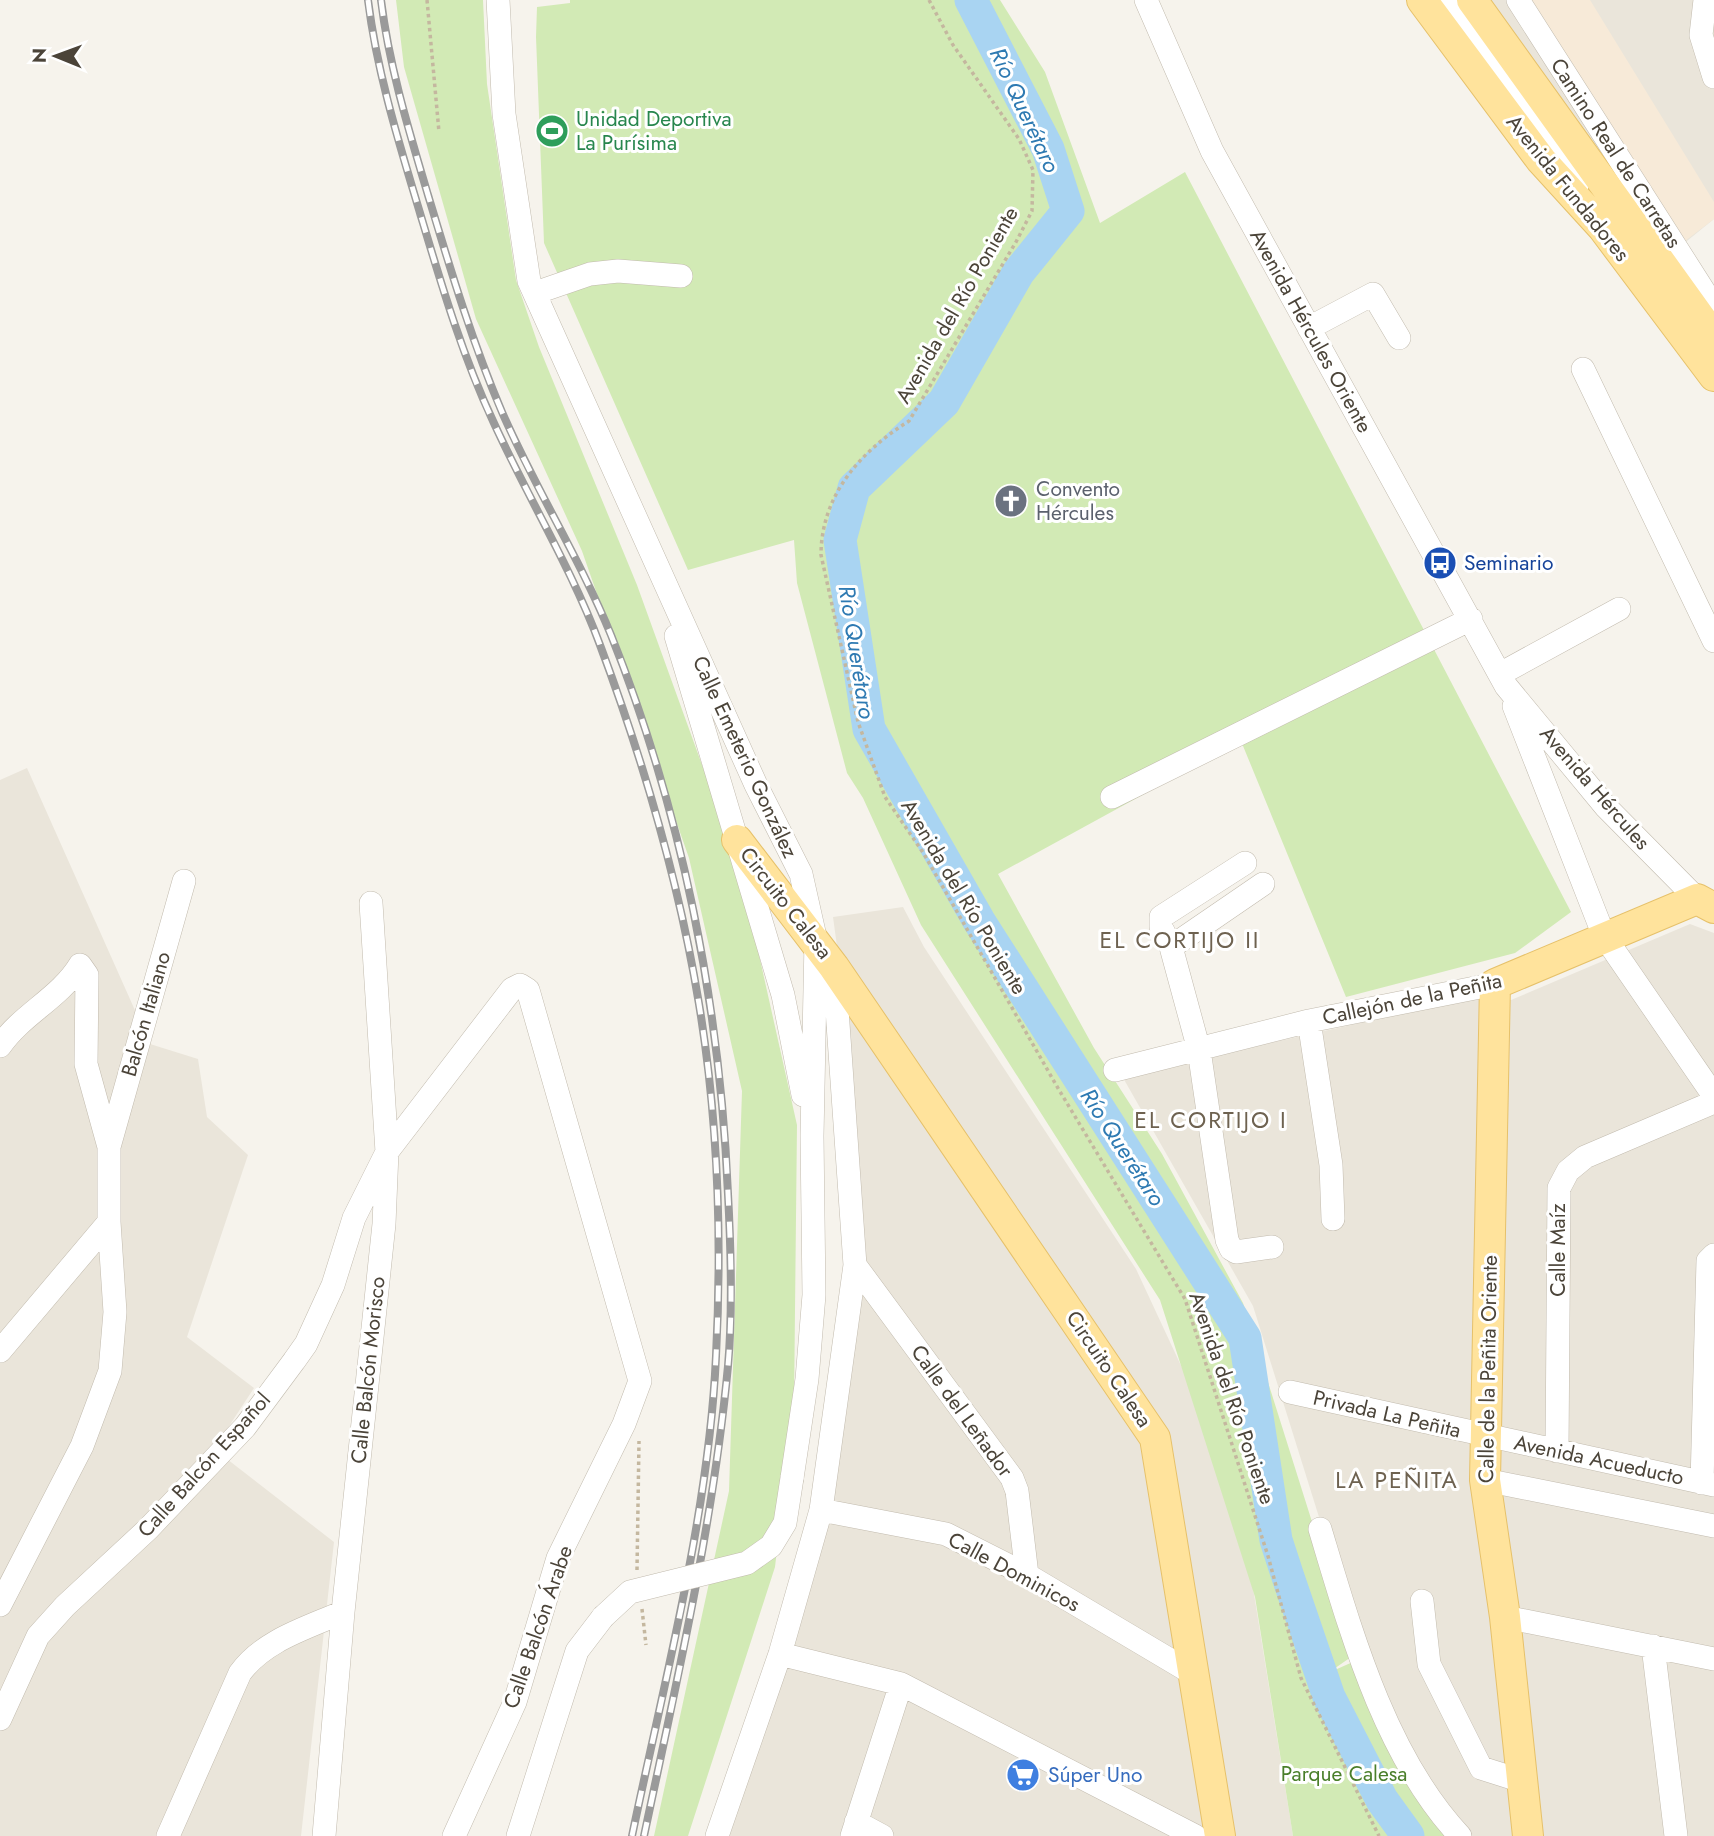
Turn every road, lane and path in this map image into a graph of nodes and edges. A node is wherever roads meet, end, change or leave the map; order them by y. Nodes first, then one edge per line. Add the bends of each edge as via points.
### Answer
1 (427, 0) edge
2 (498, 0) edge
3 (929, 0) edge
4 (1146, 0) edge
5 (1422, 0) edge
6 (1444, 0) edge
7 (1472, 0) edge
8 (1518, 0) edge
9 (1705, 0) edge
10 (1714, 77) edge
11 (439, 132) dead end
12 (1603, 228) junction
13 (681, 276) dead end
14 (535, 293) junction
15 (1714, 307) edge
16 (1310, 327) junction
17 (1714, 337) edge
18 (1399, 338) dead end
19 (1583, 369) dead end
20 (1714, 376) edge
21 (651, 553) junction
22 (1619, 609) dead end
23 (1471, 619) junction
24 (1714, 641) edge
25 (1499, 672) junction
26 (756, 785) junction
27 (723, 795) junction
28 (1112, 797) dead end
29 (737, 840) junction
30 (1245, 863) dead end
31 (184, 881) dead end
32 (1263, 884) dead end
33 (371, 903) dead end
34 (1705, 904) edge
35 (1604, 936) junction
36 (816, 942) junction
37 (1171, 947) junction
38 (834, 967) junction
39 (1495, 984) junction
40 (520, 985) joint
41 (1309, 1021) junction
42 (0, 1046) edge
43 (1199, 1050) junction
44 (1115, 1070) dead end
45 (1714, 1096) edge
46 (1714, 1102) edge
47 (812, 1136) junction
48 (109, 1147) junction
49 (387, 1152) junction
50 (1333, 1219) dead end
51 (109, 1222) junction
52 (1272, 1247) dead end
53 (1714, 1255) edge
54 (855, 1265) junction
55 (1709, 1335) edge
56 (0, 1351) edge
57 (1290, 1392) dead end
58 (1484, 1435) junction
59 (639, 1436) dead end
60 (1557, 1451) junction
61 (1485, 1480) junction
62 (1708, 1484) edge
63 (821, 1510) junction
64 (1714, 1526) edge
65 (1320, 1529) dead end
66 (637, 1574) dead end
67 (1027, 1575) junction
68 (640, 1598) dead end
69 (1422, 1601) dead end
70 (0, 1605) edge
71 (343, 1612) junction
72 (1505, 1617) junction
73 (646, 1645) dead end
74 (1653, 1646) junction
75 (780, 1654) junction
76 (1714, 1659) edge
77 (1192, 1673) junction
78 (901, 1684) junction
79 (0, 1719) edge
80 (1522, 1781) junction
81 (854, 1829) edge
82 (168, 1836) edge
83 (324, 1836) edge
84 (454, 1836) edge
85 (517, 1836) edge
86 (717, 1836) edge
87 (882, 1836) edge
88 (1195, 1836) edge
89 (1220, 1836) edge
90 (1379, 1836) edge
91 (1460, 1836) edge
92 (1528, 1836) edge
93 (1676, 1836) edge

1 - 11 path
2 - 14 street, Calle Emeterio González via 504,114
3 - 90 path, Avenida del Río Poniente via 953,45 1019,139 1033,170 1032,211 909,421 881,438 858,462 826,513 821,555 858,722 885,797 924,853 1185,1299 1268,1556 1301,1678
4 - 16 street, Avenida Hércules Oriente via 1212,151
5 - 12 main road, Avenida Fundadores via 1541,160
6 - 12 street via 1556,151
7 - 17 main road, Avenida Fundadores
8 - 15 street, Camino Real de Carretas
9 - 10 street via 1700,35
12 - 20 main road, Avenida Fundadores
13 - 14 street via 618,271 590,274
14 - 21 street, Calle Emeterio González
16 - 18 street via 1373,294
16 - 23 street, Avenida Hércules Oriente
19 - 24 street
21 - 26 street, Calle Emeterio González
21 - 27 street, Calle Emeterio González
22 - 25 street
23 - 25 street, Avenida Hércules Oriente
23 - 28 street
25 - 34 street, Avenida Hércules via 1606,807
25 - 35 street
26 - 27 street via 739,781
26 - 36 street, Calle Emeterio González via 801,874
27 - 29 street, Calle Emeterio González
29 - 36 main road, Circuito Calesa
29 - 47 street, Calle Emeterio González via 783,995
30 - 37 street via 1161,917
31 - 48 street, Balcón Italiano
32 - 37 street
33 - 49 street, Calle Balcón Morisco
34 - 35 main road, Callejón de la Peñita
35 - 39 main road, Callejón de la Peñita
35 - 45 street
36 - 38 main road, Circuito Calesa
36 - 47 street, Calle Emeterio González
37 - 43 street
38 - 54 street, Circuito Calesa
38 - 77 main road, Circuito Calesa via 1155,1438
39 - 41 street, Callejón de la Peñita
39 - 58 main road, Calle de la Peñita Oriente
40 - 49 street, Calle Balcón Español via 512,989
40 - 84 street, Calle Balcón Árabe via 528,990 640,1381 624,1424 558,1558 515,1702
41 - 43 street, Callejón de la Peñita
41 - 50 street via 1331,1166
42 - 48 street via 10,1031 71,980 80,965 87,975 86,1065
43 - 44 street, Callejón de la Peñita
43 - 52 street via 1231,1249
46 - 60 street, Calle Maíz via 1585,1157 1568,1171 1559,1188
47 - 85 street, Calle Emeterio González, bridge via 814,1294 807,1379 785,1522 771,1546 747,1563 630,1592 603,1617 577,1651
48 - 51 street
49 - 71 street, Calle Balcón Morisco via 384,1224
49 - 79 street, Calle Balcón Español via 354,1218 333,1285 306,1344 245,1427 38,1636
51 - 56 street
51 - 70 street via 115,1312 110,1371 82,1446
53 - 55 street via 1708,1261
54 - 63 street, Circuito Calesa
54 - 67 street, Calle del Leñador via 1012,1478
55 - 62 street
57 - 58 street, Privada La Peñita
58 - 60 street, Avenida Acueducto
58 - 61 main road, Calle de la Peñita Oriente
59 - 66 path
60 - 62 street, Avenida Acueducto
61 - 64 street, Avenida Acueducto
61 - 72 main road, Calle de la Peñita Oriente
63 - 67 street, Calle Dominicos via 946,1534
63 - 75 street, Circuito Calesa
65 - 91 street via 1352,1636 1408,1764
67 - 77 street, Calle Dominicos
68 - 73 path
69 - 80 street via 1429,1664 1481,1768
71 - 82 street via 266,1647 250,1660 240,1673
71 - 83 street, Calle Balcón Morisco
72 - 74 street
72 - 80 main road, Calle de la Peñita Oriente
74 - 76 street
74 - 93 street
75 - 78 street
75 - 86 street, Circuito Calesa
77 - 89 main road, Circuito Calesa
78 - 81 street
78 - 88 street
80 - 92 main road, Calle de la Peñita Oriente
81 - 87 street

